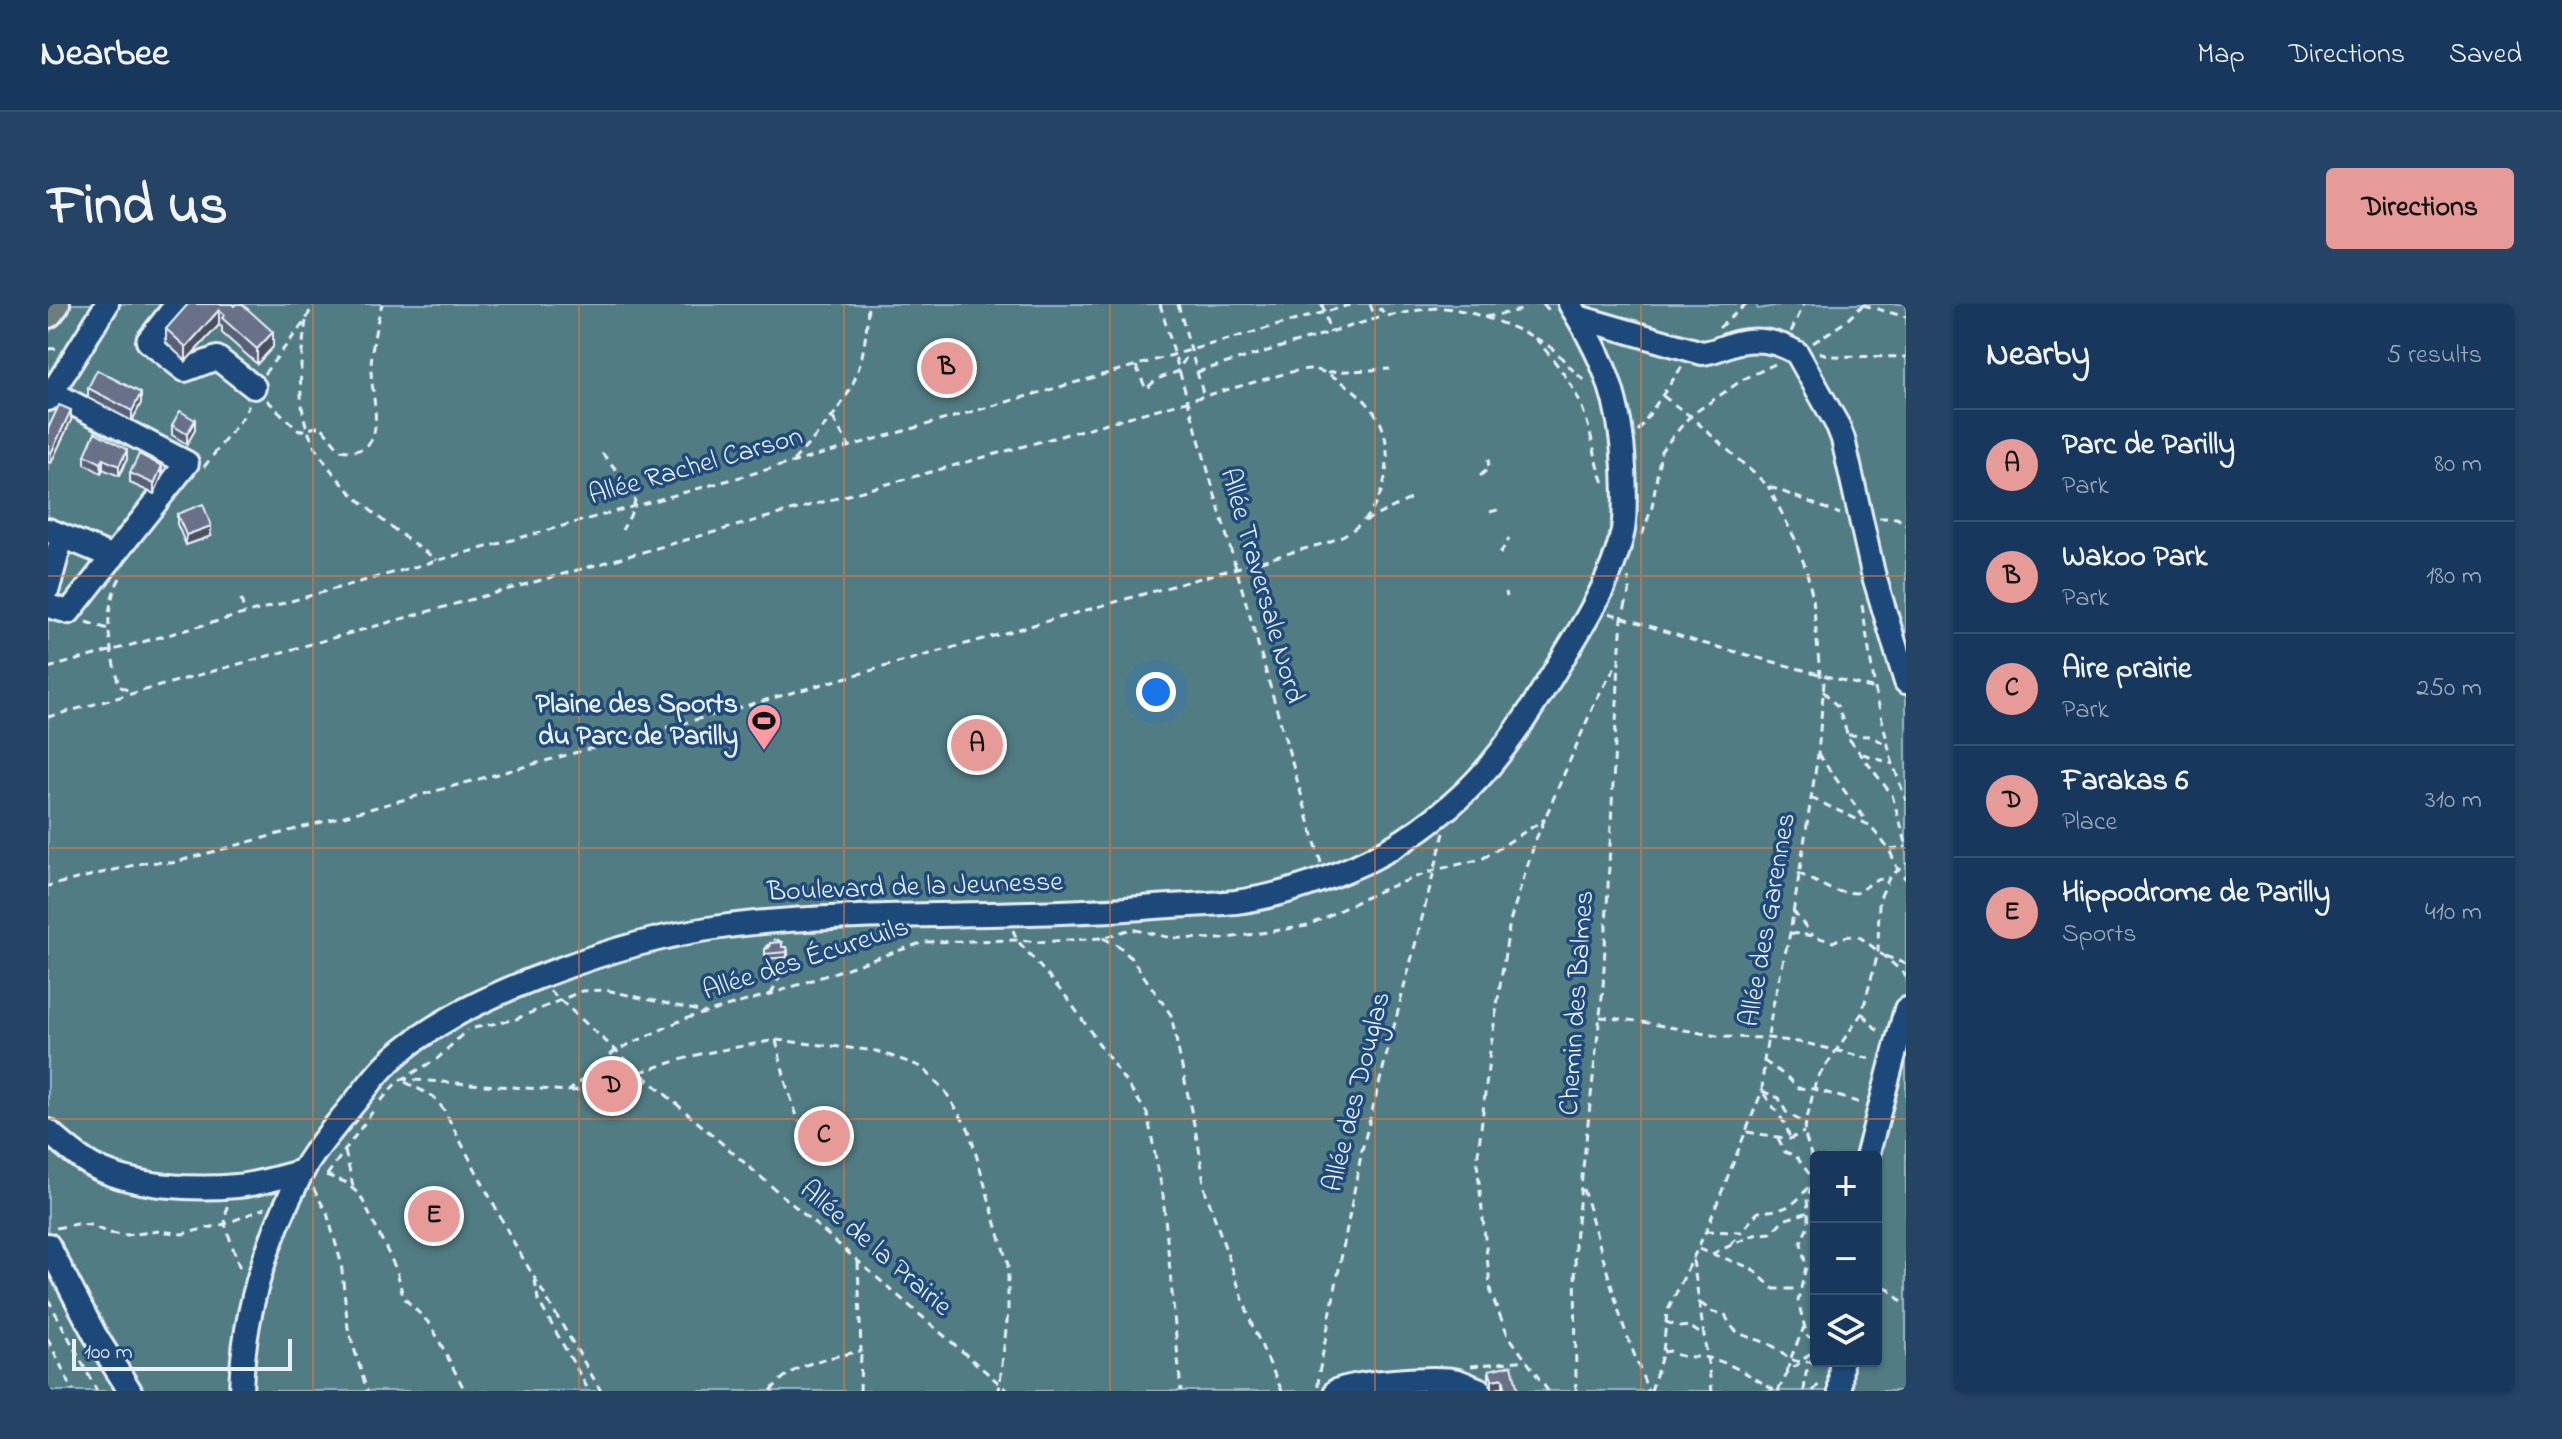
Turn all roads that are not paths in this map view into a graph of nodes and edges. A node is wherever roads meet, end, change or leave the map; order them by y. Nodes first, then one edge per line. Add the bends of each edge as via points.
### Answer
1 (55, 304) edge
2 (107, 304) edge
3 (177, 304) edge
4 (1574, 310) edge
5 (48, 313) edge
6 (254, 387) road end
7 (50, 396) edge
8 (55, 533) edge
9 (118, 565) junction
10 (48, 588) edge
11 (58, 609) edge
12 (1906, 682) edge
13 (1906, 1009) edge
14 (48, 1132) edge
15 (1868, 1151) edge
16 (303, 1171) junction
17 (48, 1245) edge
18 (1841, 1367) edge
19 (130, 1391) edge
20 (241, 1391) edge
21 (1336, 1391) edge
22 (1482, 1391) edge
23 (1840, 1391) edge

1 - 5 main road
2 - 7 street
3 - 6 street via 148,341 185,370 217,358
4 - 12 street via 1702,353 1739,342 1769,341 1797,349 1838,426
4 - 16 street, Boulevard de la Jeunesse via 1619,410 1626,491 1623,530 1591,612 1547,684 1479,778 1451,806 1360,865 1237,902 1084,912 827,918 725,926 643,942 536,978 470,1007 413,1043 392,1074 329,1134
7 - 9 street via 187,463
8 - 9 street
8 - 10 street
9 - 11 street
13 - 15 street
14 - 16 street via 96,1168 128,1180 229,1186
16 - 20 street, Boulevard de la Jeunesse via 257,1287
17 - 19 street
18 - 23 street
21 - 22 street via 1350,1385 1435,1378

